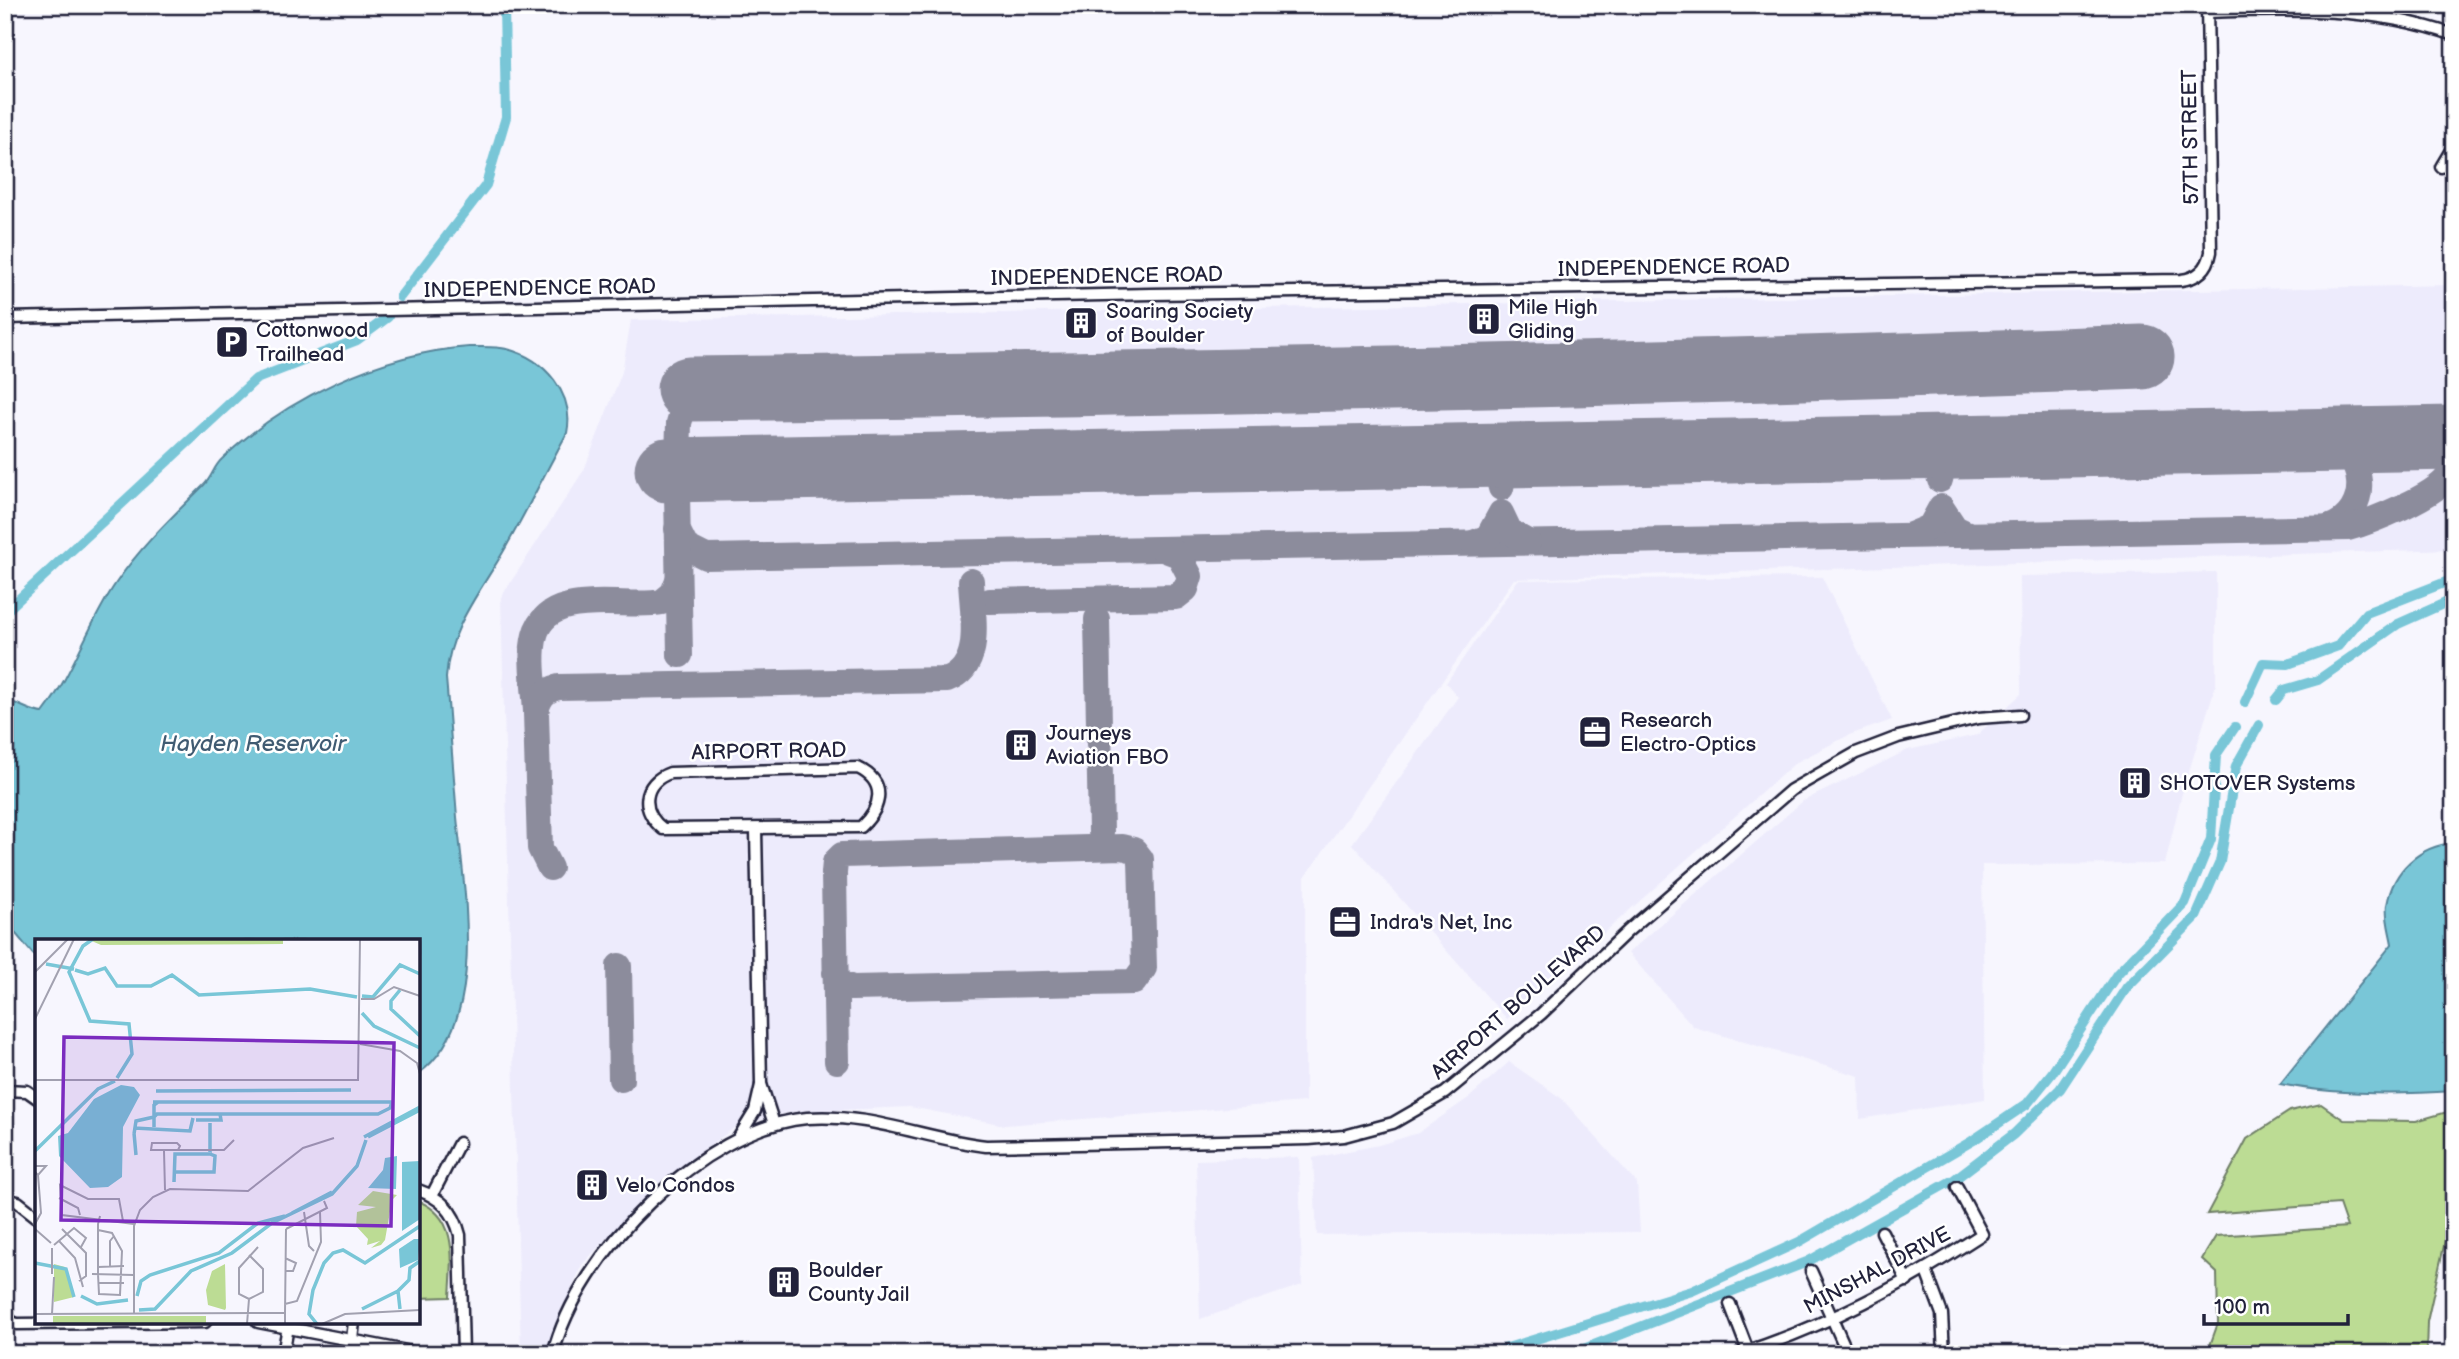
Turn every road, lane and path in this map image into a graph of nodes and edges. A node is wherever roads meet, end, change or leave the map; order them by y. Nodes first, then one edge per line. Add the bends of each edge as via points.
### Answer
1 (2207, 8) edge
2 (2454, 35) edge
3 (2454, 145) edge
4 (2441, 167) dead end
5 (2206, 267) joint
6 (5, 318) edge
7 (2020, 715) dead end
8 (756, 830) junction
9 (761, 1084) junction
10 (5, 1090) edge
11 (35, 1097) edge
12 (774, 1124) junction
13 (739, 1137) junction
14 (459, 1143) dead end
15 (1957, 1187) dead end
16 (420, 1191) edge
17 (432, 1195) junction
18 (5, 1199) edge
19 (35, 1215) edge
20 (1882, 1233) dead end
21 (1926, 1270) junction
22 (1811, 1271) dead end
23 (1907, 1281) junction
24 (1730, 1304) dead end
25 (5, 1319) edge
26 (1832, 1320) junction
27 (35, 1324) edge
28 (270, 1324) edge
29 (354, 1324) edge
30 (288, 1327) junction
31 (352, 1340) junction
32 (1743, 1352) edge
33 (283, 1354) edge
34 (422, 1354) edge
35 (463, 1354) edge
36 (553, 1354) edge
37 (1847, 1354) edge
38 (1944, 1354) edge

1 - 2 street via 2344,12 2412,22
1 - 5 street, 57TH STREET via 2211,252
3 - 4 street
5 - 6 street, INDEPENDENCE ROAD via 2182,280 1170,294
7 - 12 street, AIRPORT BOULEVARD via 1978,718 1898,737 1856,753 1791,790 1628,931 1541,1014 1445,1093 1410,1115 1369,1131 1297,1139 986,1146 856,1118 806,1118
8 - 8 street, AIRPORT ROAD via 663,829 651,820 647,791 653,781 670,773 858,768 876,782 876,813 862,827
8 - 9 street
9 - 12 street
9 - 13 street via 755,1111
10 - 11 street via 27,1091
12 - 13 street
13 - 36 street via 681,1175 606,1252 568,1312
14 - 17 street
15 - 21 street, MINSHAL DRIVE via 1982,1234
16 - 17 street
17 - 35 street via 451,1211 460,1235
18 - 19 street via 19,1202
20 - 23 street
21 - 23 street, MINSHAL DRIVE
21 - 38 street via 1942,1314
22 - 26 street
23 - 26 street, MINSHAL DRIVE
24 - 32 street
25 - 27 street
26 - 32 street, MINSHAL DRIVE
26 - 37 street
28 - 30 street
29 - 31 street
30 - 31 street
30 - 33 street
31 - 34 street

